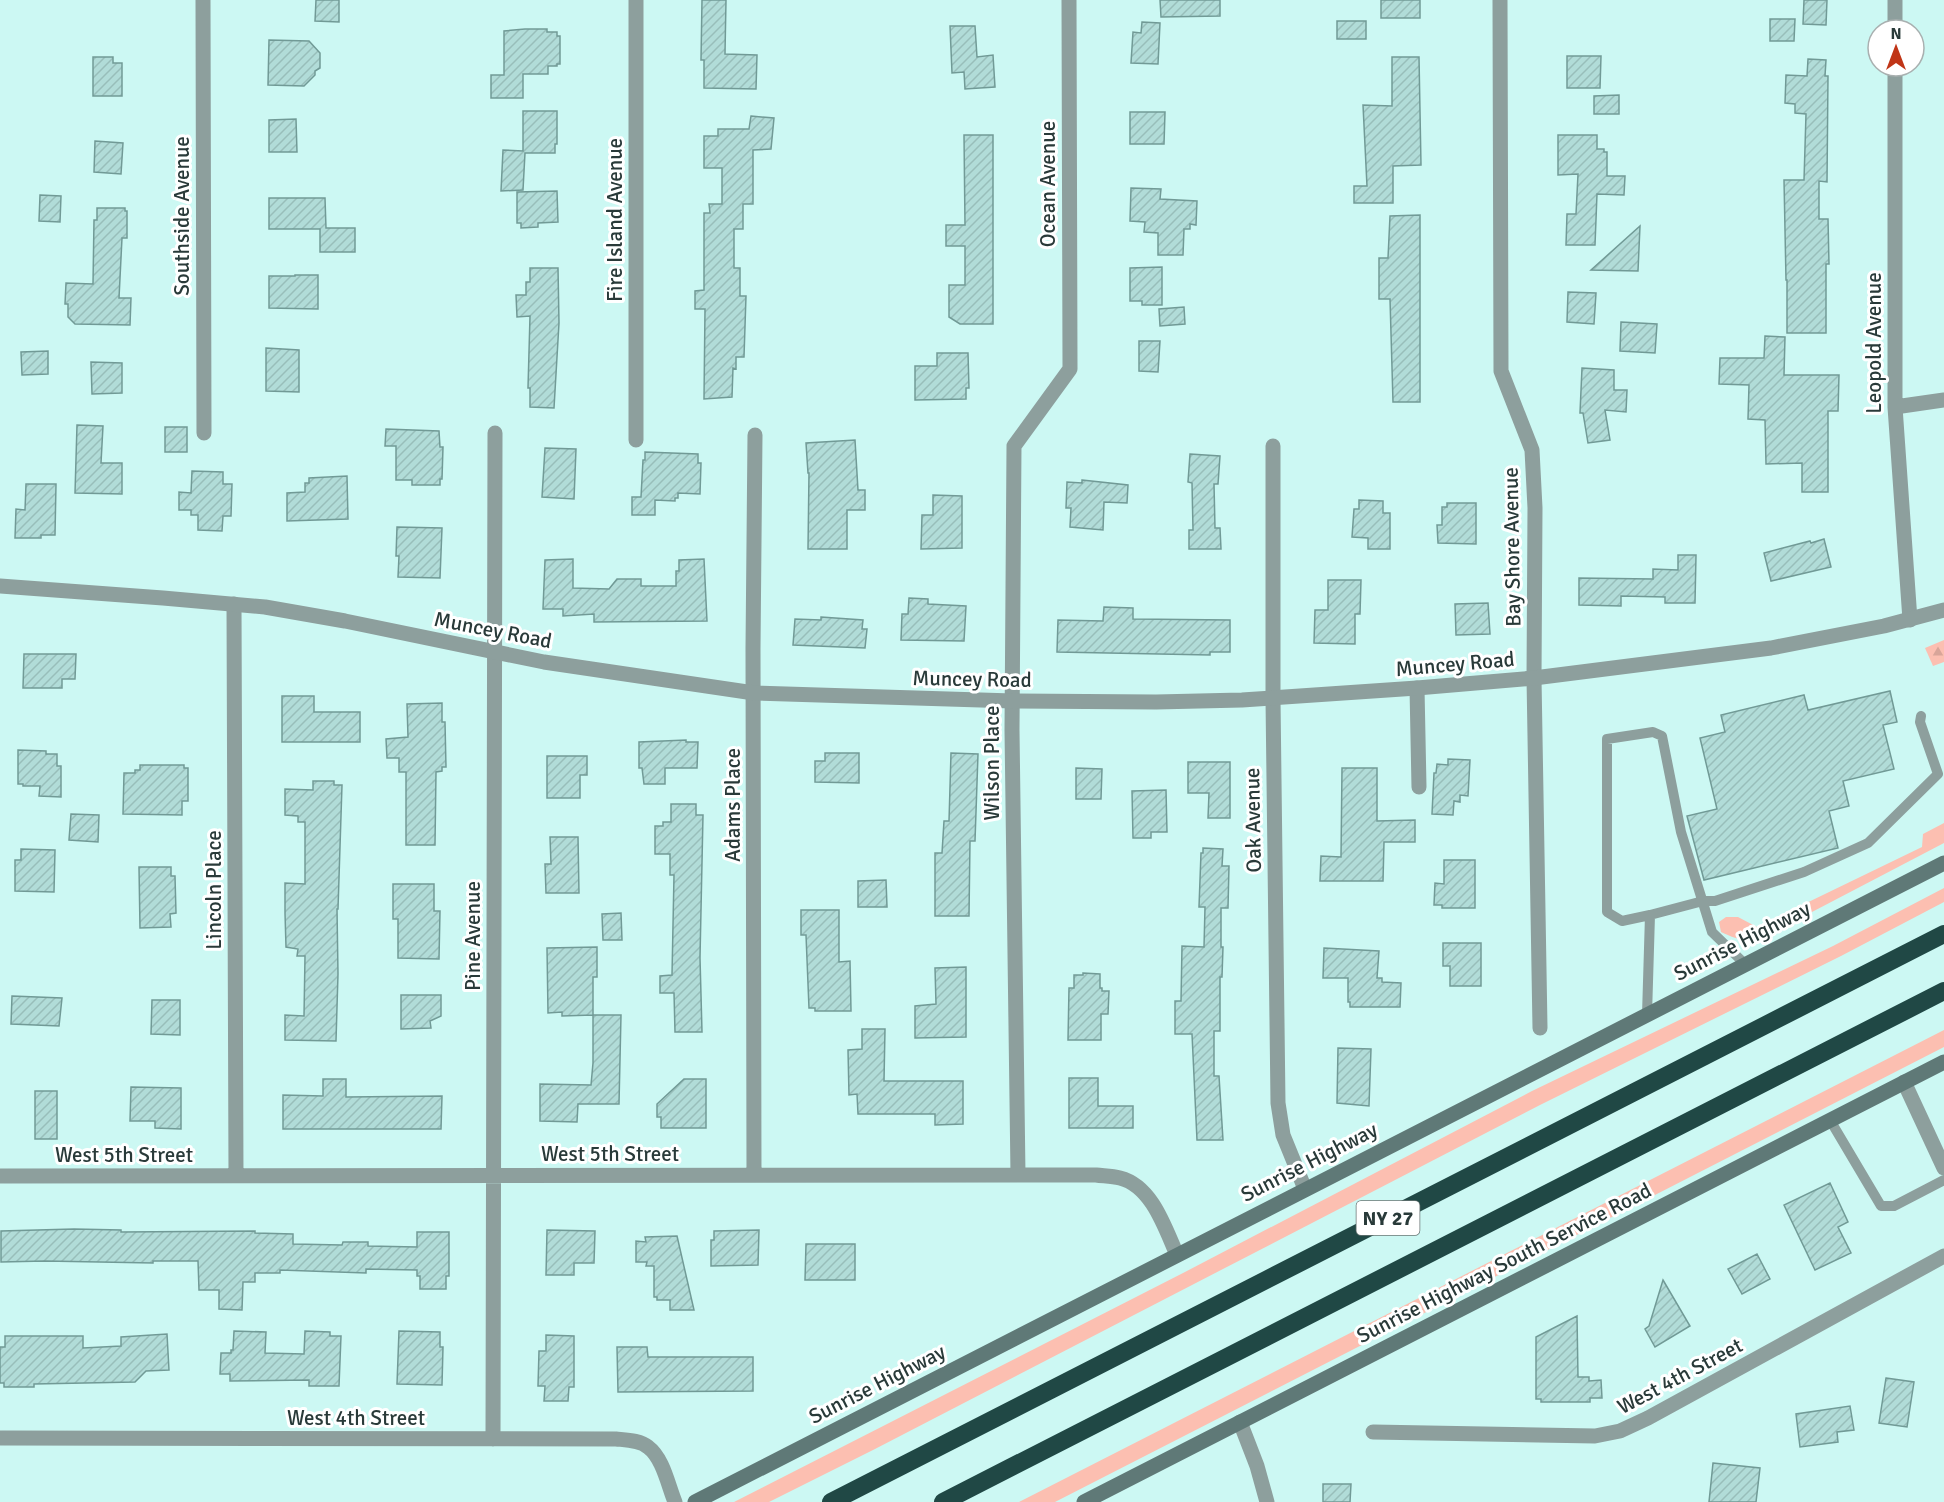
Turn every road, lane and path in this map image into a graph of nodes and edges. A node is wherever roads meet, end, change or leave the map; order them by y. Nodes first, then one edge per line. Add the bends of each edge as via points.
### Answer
1 (203, 0) edge
2 (636, 0) edge
3 (1069, 0) edge
4 (1500, 0) edge
5 (1895, 0) edge
6 (1895, 18) edge
7 (1895, 78) edge
8 (1070, 369) joint
9 (1944, 400) edge
10 (1894, 407) junction
11 (204, 433) dead end
12 (495, 433) dead end
13 (755, 435) dead end
14 (636, 440) dead end
15 (1273, 446) dead end
16 (0, 586) edge
17 (234, 604) junction
18 (1944, 610) edge
19 (1910, 620) junction
20 (494, 653) junction
21 (1534, 678) junction
22 (1417, 688) junction
23 (754, 693) junction
24 (1273, 699) junction
25 (1013, 701) junction
26 (1921, 716) dead end
27 (1419, 787) dead end
28 (1944, 863) edge
29 (1704, 901) junction
30 (1650, 915) junction
31 (1944, 934) edge
32 (1746, 965) junction
33 (1944, 992) edge
34 (1647, 1015) junction
35 (1540, 1028) dead end
36 (1944, 1062) edge
37 (1904, 1083) junction
38 (1830, 1120) junction
39 (1944, 1168) edge
40 (1018, 1174) junction
41 (494, 1175) junction
42 (754, 1175) junction
43 (0, 1176) edge
44 (236, 1176) junction
45 (1944, 1180) edge
46 (1305, 1189) junction
47 (1178, 1255) junction
48 (1944, 1256) edge
49 (1240, 1422) junction
50 (1373, 1432) dead end
51 (0, 1438) edge
52 (493, 1439) junction
53 (675, 1502) edge
54 (695, 1502) edge
55 (831, 1502) edge
56 (944, 1502) edge
57 (1084, 1502) edge
58 (1267, 1502) edge

1 - 11 street, Southside Avenue
2 - 14 street, Fire Island Avenue
3 - 8 street, Ocean Avenue
4 - 21 street, Bay Shore Avenue via 1501,371 1532,450
5 - 6 street
7 - 10 street, Leopold Avenue
8 - 25 street, Wilson Place via 1014,446
9 - 10 street
10 - 19 street, Leopold Avenue
12 - 20 street, Pine Avenue
13 - 23 street, Adams Place
15 - 24 street, Oak Avenue
16 - 17 street, Muncey Road
17 - 20 street, Muncey Road via 345,621
17 - 44 street, Lincoln Place
18 - 19 street, Muncey Road
19 - 21 street, Muncey Road via 1771,648
20 - 23 street, Muncey Road
20 - 41 street, Pine Avenue
21 - 22 street, Muncey Road
21 - 35 street, Bay Shore Avenue
22 - 24 street, Muncey Road
22 - 27 street
23 - 25 street, Muncey Road
23 - 42 street, Adams Place
24 - 25 street, Muncey Road
24 - 46 street, Oak Avenue via 1278,1103 1283,1135
25 - 40 street, Wilson Place
26 - 29 lane via 1938,774 1868,843 1804,872 1715,901
28 - 32 main road, Sunrise Highway
29 - 30 lane
29 - 30 lane via 1681,832 1662,736 1653,732 1607,739 1607,912 1623,921
29 - 32 lane via 1712,932
30 - 34 lane
31 - 55 highway, NY 27
32 - 34 main road, Sunrise Highway
33 - 56 highway, NY 27
34 - 46 main road, Sunrise Highway
36 - 37 main road, Sunrise Highway South Service Road
37 - 38 main road, Sunrise Highway South Service Road
37 - 39 street
38 - 45 lane via 1881,1206 1894,1206
38 - 49 main road, Sunrise Highway South Service Road
40 - 42 street, West 5th Street
40 - 47 street, West 5th Street via 1096,1175 1132,1183 1149,1198
41 - 42 street, West 5th Street
41 - 44 street, West 5th Street
41 - 52 street, Pine Avenue
43 - 44 street, West 5th Street
46 - 47 main road, Sunrise Highway
47 - 54 main road, Sunrise Highway
48 - 50 street, West 4th Street via 1620,1431 1595,1436
49 - 57 main road, Sunrise Highway South Service Road
49 - 58 street
51 - 52 street, West 4th Street
52 - 53 street, West 4th Street via 639,1442 648,1446 659,1461

